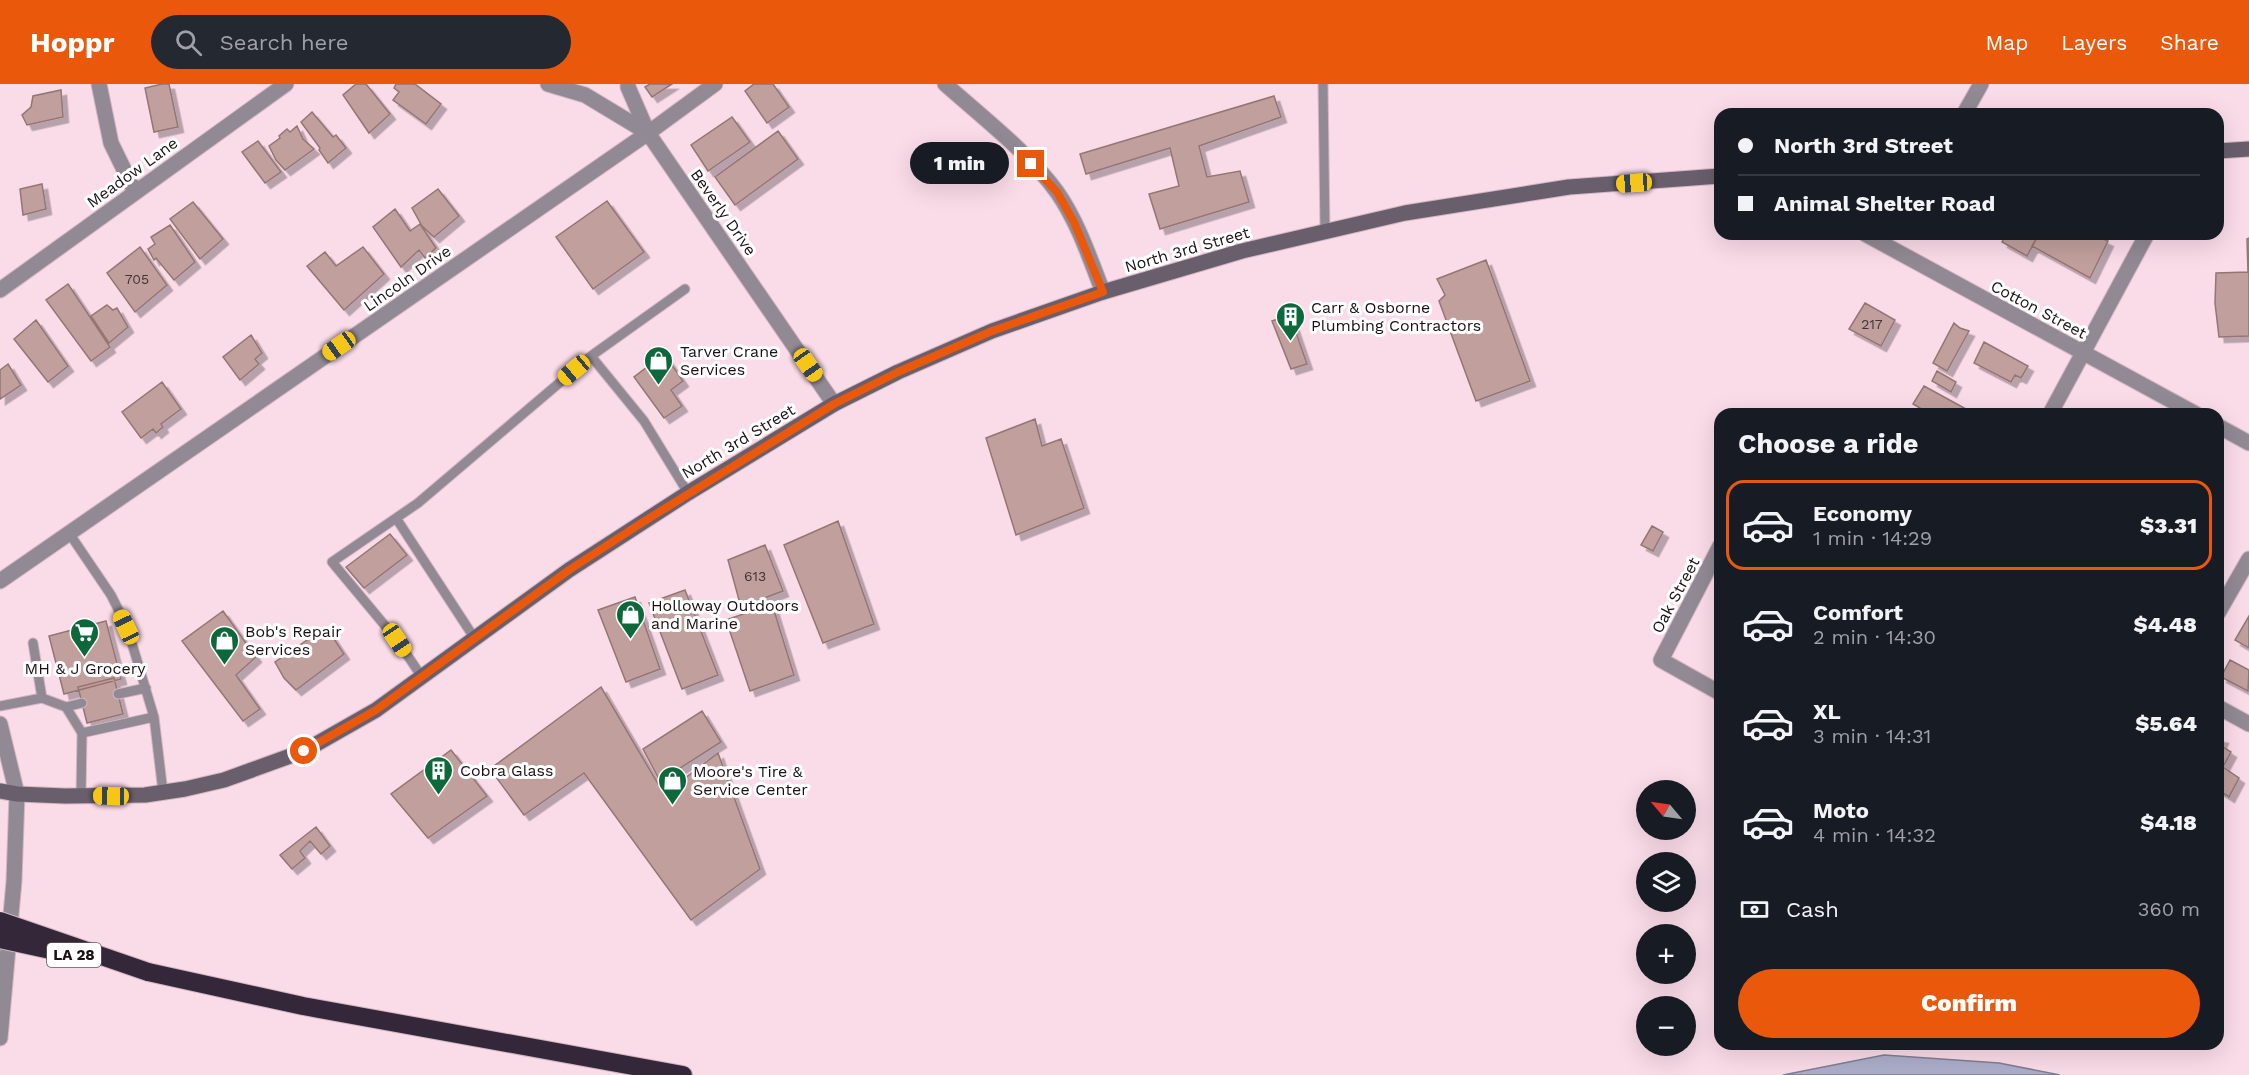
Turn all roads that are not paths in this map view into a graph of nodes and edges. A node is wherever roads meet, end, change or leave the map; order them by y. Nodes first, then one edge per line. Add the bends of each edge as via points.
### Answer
1 (99, 84) edge
2 (286, 84) edge
3 (548, 84) edge
4 (628, 84) edge
5 (715, 84) edge
6 (945, 84) edge
7 (1323, 84) edge
8 (1981, 84) edge
9 (1967, 108) edge
10 (648, 133) junction
11 (2249, 149) edge
12 (2224, 151) edge
13 (1714, 176) edge
14 (135, 192) junction
15 (1325, 231) junction
16 (1876, 240) edge
17 (2144, 240) edge
18 (685, 289) dead end
19 (0, 290) edge
20 (1103, 292) junction
21 (2083, 353) junction
22 (591, 356) junction
23 (834, 404) junction
24 (2053, 408) edge
25 (2185, 408) edge
26 (2224, 429) edge
27 (2249, 442) edge
28 (688, 493) junction
29 (396, 518) junction
30 (69, 533) junction
31 (1714, 558) edge
32 (2249, 559) edge
33 (0, 581) edge
34 (2224, 603) edge
35 (475, 639) junction
36 (33, 643) dead end
37 (422, 677) junction
38 (147, 688) junction
39 (1714, 690) edge
40 (118, 694) dead end
41 (42, 698) junction
42 (82, 703) dead end
43 (0, 706) edge
44 (66, 707) junction
45 (2224, 710) edge
46 (154, 717) junction
47 (0, 724) edge
48 (2249, 724) edge
49 (82, 733) junction
50 (0, 791) edge
51 (163, 792) junction
52 (17, 794) junction
53 (81, 796) junction
54 (0, 921) edge
55 (0, 939) edge
56 (148, 972) junction
57 (0, 1038) edge
58 (683, 1075) edge

1 - 14 street via 111,143
2 - 14 street, Meadow Lane
3 - 10 street, Beverly Drive via 585,95
4 - 10 street
5 - 10 street, Lincoln Drive
6 - 20 street via 1018,150 1057,192
7 - 15 lane
8 - 9 street
10 - 23 street, Beverly Drive
10 - 30 street, Lincoln Drive
11 - 12 main road
13 - 15 main road, North 3rd Street via 1569,187 1405,213
14 - 19 street, Meadow Lane
15 - 20 main road, North 3rd Street
16 - 21 street, Cotton Street
17 - 21 street
18 - 22 lane
20 - 23 main road, North 3rd Street via 992,331
21 - 24 street
21 - 25 street, Cotton Street
22 - 28 lane via 644,421
22 - 29 lane
23 - 28 main road, North 3rd Street
26 - 27 street
28 - 35 main road, North 3rd Street via 569,570
29 - 35 lane
29 - 37 lane via 332,562 397,640
30 - 33 street, Lincoln Drive
30 - 38 lane via 111,595
31 - 39 street, Oak Street via 1661,660
32 - 34 street
35 - 37 main road, North 3rd Street
36 - 41 lane
37 - 51 main road, North 3rd Street via 376,710 304,751 224,780
38 - 40 lane
38 - 46 lane
41 - 43 lane
41 - 44 lane
42 - 44 lane
44 - 49 lane
45 - 48 street
46 - 49 lane
46 - 51 lane
47 - 52 street
49 - 53 lane
50 - 52 main road, North 3rd Street
51 - 53 main road, North 3rd Street
52 - 53 main road, North 3rd Street
52 - 57 street
54 - 56 highway, bridge
55 - 56 highway, LA 28, bridge
56 - 58 highway via 303,1006

